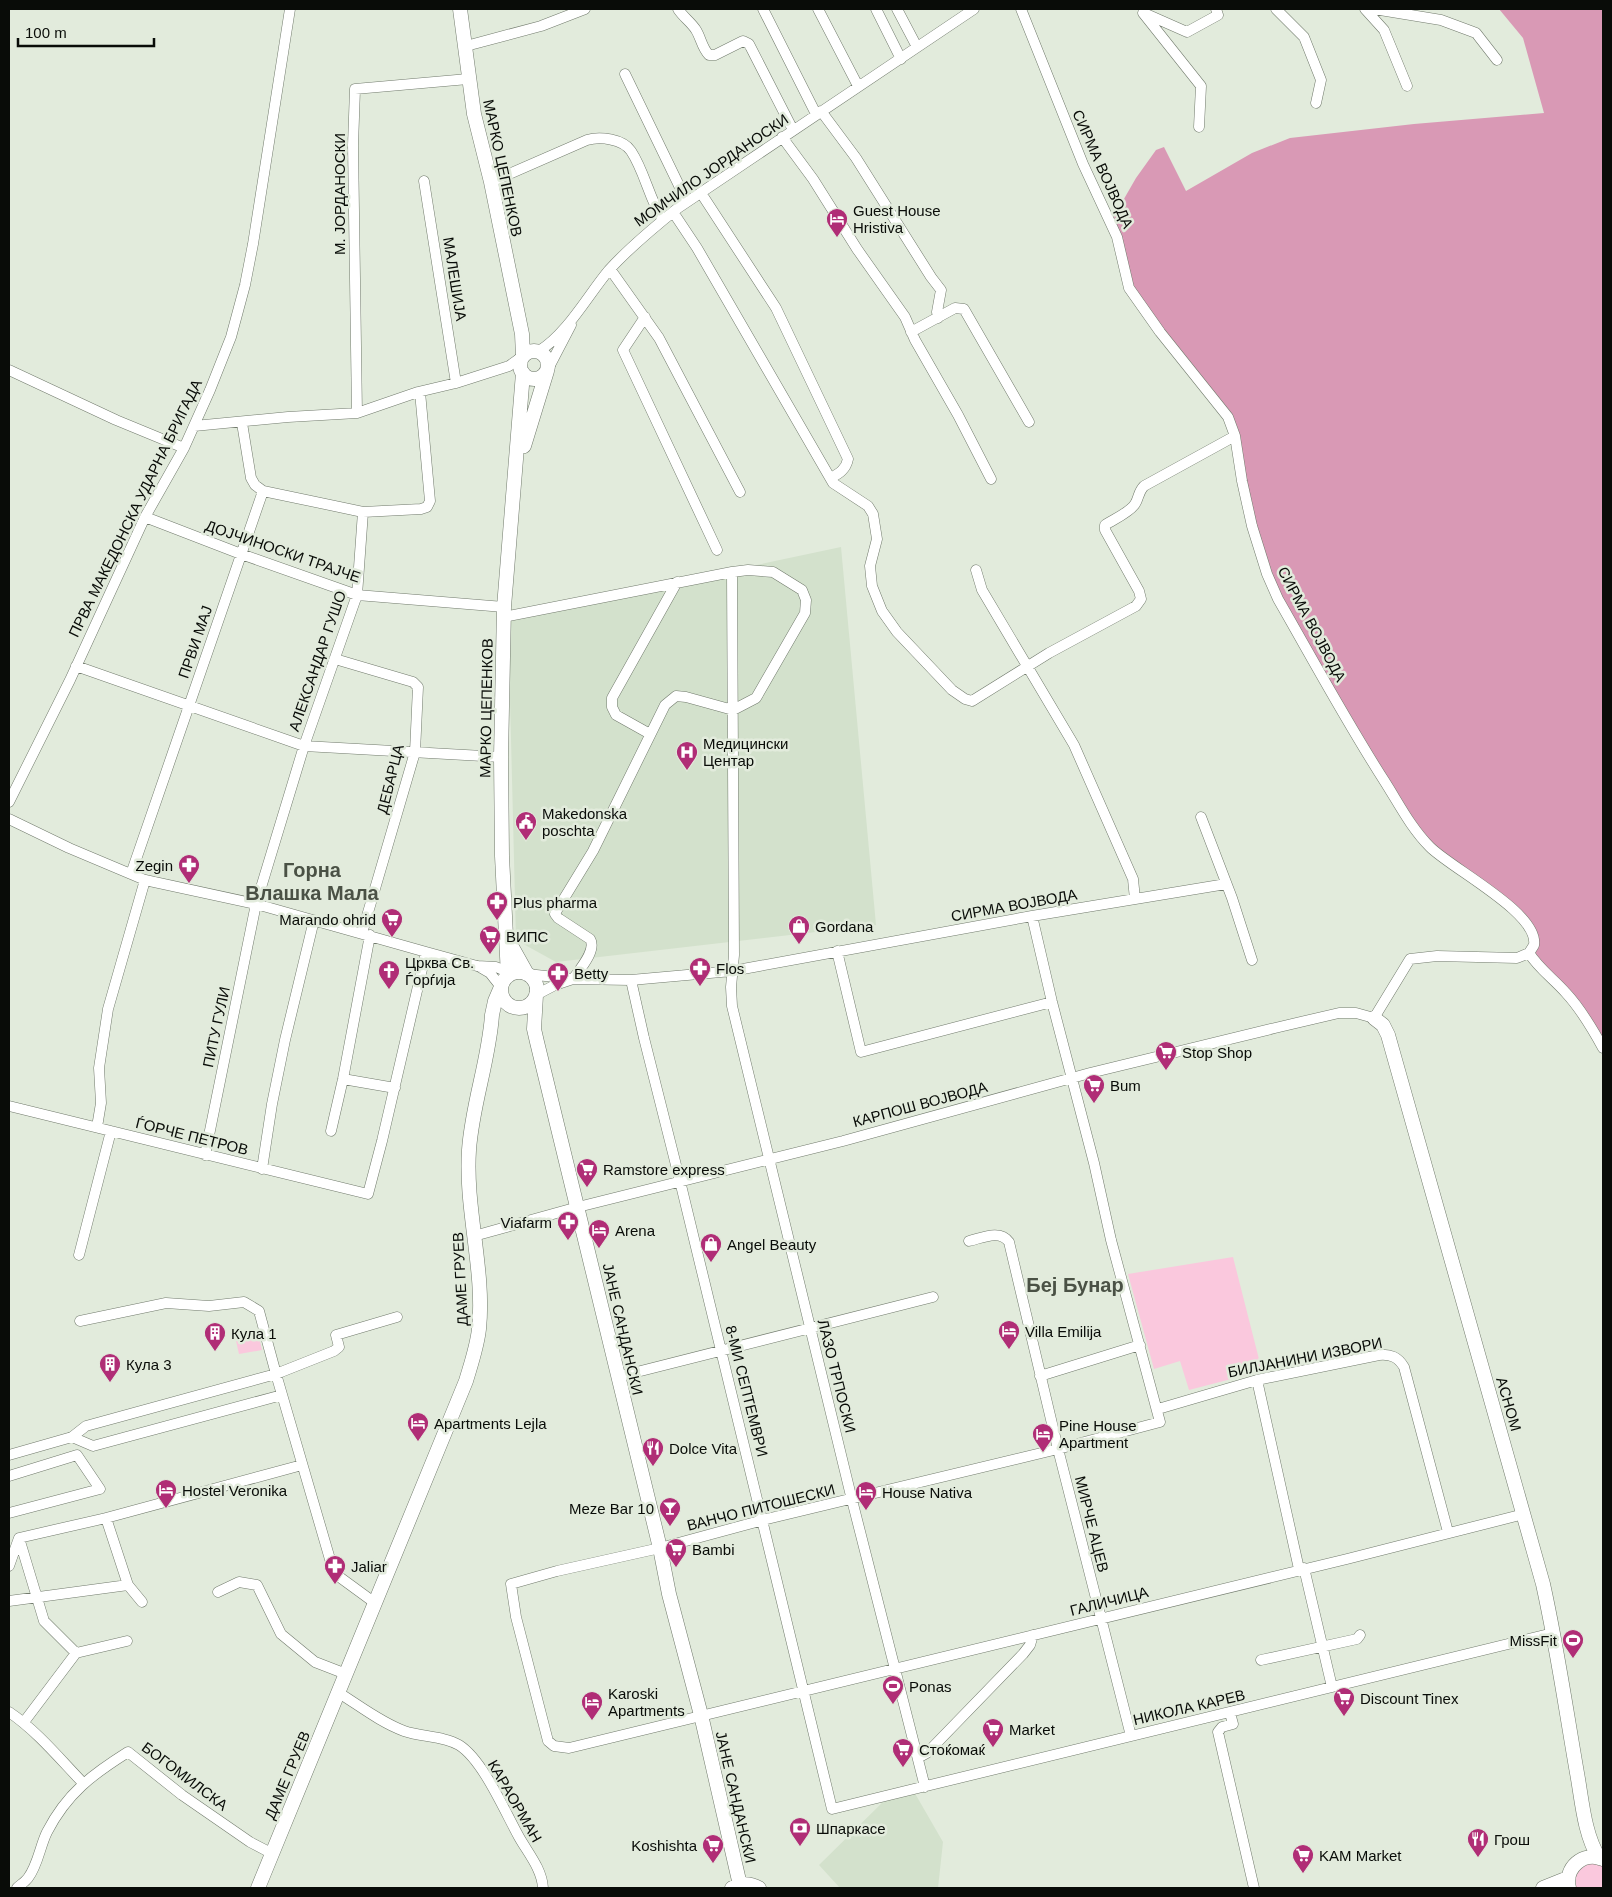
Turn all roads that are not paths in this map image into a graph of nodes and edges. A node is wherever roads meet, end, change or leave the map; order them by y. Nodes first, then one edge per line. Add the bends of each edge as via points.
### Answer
1 (290, 9) edge
2 (460, 9) edge
3 (584, 9) edge
4 (678, 9) edge
5 (763, 9) edge
6 (818, 9) edge
7 (876, 9) edge
8 (897, 9) edge
9 (1021, 9) edge
10 (1216, 9) edge
11 (1276, 9) edge
12 (1365, 9) edge
13 (1374, 9) edge
14 (969, 10) edge
15 (1142, 11) edge
16 (466, 46) junction
17 (918, 48) junction
18 (900, 58) junction
19 (1497, 60) dead end
20 (625, 74) dead end
21 (468, 79) junction
22 (858, 86) junction
23 (1407, 86) dead end
24 (1316, 103) dead end
25 (819, 113) junction
26 (1199, 127) dead end
27 (793, 130) junction
28 (782, 138) junction
29 (424, 181) dead end
30 (491, 182) junction
31 (701, 193) junction
32 (687, 202) junction
33 (673, 212) junction
34 (663, 220) junction
35 (610, 269) junction
36 (576, 314) junction
37 (645, 317) junction
38 (938, 318) junction
39 (911, 332) junction
40 (525, 361) junction
41 (9, 370) edge
42 (547, 371) junction
43 (456, 383) junction
44 (420, 392) junction
45 (356, 413) junction
46 (242, 422) junction
47 (1029, 422) dead end
48 (194, 426) junction
49 (1235, 436) junction
50 (184, 448) junction
51 (515, 478) junction
52 (831, 478) junction
53 (991, 479) dead end
54 (263, 491) junction
55 (740, 492) dead end
56 (363, 512) junction
57 (145, 517) junction
58 (716, 550) dead end
59 (241, 554) junction
60 (976, 570) dead end
61 (732, 572) junction
62 (678, 582) junction
63 (357, 595) junction
64 (504, 612) junction
65 (335, 659) junction
66 (76, 666) junction
67 (1028, 668) junction
68 (188, 706) junction
69 (733, 710) junction
70 (650, 734) junction
71 (304, 746) junction
72 (415, 752) junction
73 (501, 757) junction
74 (9, 802) edge
75 (1200, 817) dead end
76 (9, 819) edge
77 (131, 874) junction
78 (144, 880) junction
79 (1226, 884) junction
80 (1135, 899) junction
81 (256, 904) junction
82 (1032, 916) junction
83 (314, 920) junction
84 (366, 934) junction
85 (507, 937) junction
86 (426, 952) junction
87 (506, 952) junction
88 (837, 952) junction
89 (1528, 953) junction
90 (1252, 960) dead end
91 (477, 966) junction
92 (489, 966) junction
93 (732, 971) junction
94 (527, 974) junction
95 (573, 979) junction
96 (631, 980) junction
97 (505, 982) junction
98 (536, 995) junction
99 (1052, 1002) junction
100 (517, 1008) junction
101 (1374, 1018) junction
102 (491, 1027) junction
103 (534, 1029) junction
104 (1603, 1048) edge
105 (343, 1079) junction
106 (1073, 1079) junction
107 (395, 1088) junction
108 (9, 1106) edge
109 (97, 1128) junction
110 (111, 1131) junction
111 (331, 1131) dead end
112 (205, 1155) junction
113 (769, 1159) junction
114 (262, 1169) junction
115 (680, 1181) junction
116 (578, 1207) junction
117 (474, 1236) junction
118 (969, 1241) dead end
119 (80, 1255) dead end
120 (933, 1297) dead end
121 (398, 1317) dead end
122 (80, 1321) dead end
123 (810, 1328) junction
124 (1140, 1345) junction
125 (722, 1351) junction
126 (276, 1374) junction
127 (1040, 1376) junction
128 (618, 1377) junction
129 (1257, 1380) junction
130 (282, 1396) junction
131 (1158, 1409) junction
132 (72, 1437) junction
133 (1058, 1449) junction
134 (9, 1455) edge
135 (302, 1465) junction
136 (9, 1476) edge
137 (852, 1500) junction
138 (9, 1513) edge
139 (1524, 1514) junction
140 (106, 1518) junction
141 (763, 1520) junction
142 (1448, 1532) junction
143 (19, 1538) junction
144 (660, 1548) junction
145 (9, 1566) edge
146 (1302, 1569) junction
147 (128, 1585) junction
148 (218, 1592) dead end
149 (37, 1596) junction
150 (9, 1599) edge
151 (142, 1602) dead end
152 (375, 1603) junction
153 (1101, 1619) junction
154 (1553, 1633) junction
155 (1033, 1635) junction
156 (1360, 1636) dead end
157 (127, 1641) dead end
158 (1323, 1646) junction
159 (76, 1653) junction
160 (1261, 1660) dead end
161 (894, 1668) junction
162 (346, 1674) junction
163 (1332, 1687) junction
164 (804, 1690) junction
165 (338, 1693) junction
166 (9, 1712) edge
167 (1230, 1713) junction
168 (701, 1715) junction
169 (24, 1722) junction
170 (1131, 1736) junction
171 (918, 1758) junction
172 (83, 1783) junction
173 (925, 1786) junction
174 (832, 1809) joint
175 (1584, 1809) junction
176 (272, 1853) junction
177 (1601, 1858) edge
178 (1579, 1861) junction
179 (1568, 1883) edge
180 (736, 1887) edge
181 (17, 1888) edge
182 (258, 1888) edge
183 (543, 1888) edge
184 (759, 1888) edge
185 (1254, 1888) edge
186 (1543, 1888) edge

1 - 48 street, ПРВА МАКЕДОНСКА УДАРНА БРИГАДА via 245,285 231,337
2 - 16 street, МАРКО ЦЕПЕНКОВ
3 - 16 street via 541,26
4 - 27 street via 697,30 709,55 743,41 749,44
5 - 25 street
6 - 22 street
7 - 18 street
8 - 17 street
9 - 49 street, СИРМА ВОЈВОДА via 1072,139 1118,237 1129,288 1228,417
10 - 15 street via 1218,15 1187,32
11 - 24 street via 1304,37 1321,80
12 - 23 street via 1384,30
13 - 19 street via 1441,20 1476,33
14 - 17 street, МОМЧИЛО ЈОРДАНОСКИ
15 - 26 street via 1200,86
16 - 21 street, МАРКО ЦЕПЕНКОВ
17 - 18 street, МОМЧИЛО ЈОРДАНОСКИ
18 - 22 street, МОМЧИЛО ЈОРДАНОСКИ
20 - 32 street
21 - 30 street, МАРКО ЦЕПЕНКОВ
21 - 45 street, М. ЈОРДАНОСКИ via 355,89
22 - 25 street, МОМЧИЛО ЈОРДАНОСКИ
25 - 27 street, МОМЧИЛО ЈОРДАНОСКИ
25 - 38 street via 856,158 941,290
27 - 28 street, МОМЧИЛО ЈОРДАНОСКИ
28 - 31 street, МОМЧИЛО ЈОРДАНОСКИ
28 - 39 street via 836,214
29 - 43 street, МАЛЕШИЈА
30 - 34 street via 587,140 611,140 630,150
30 - 40 street, МАРКО ЦЕПЕНКОВ via 522,334 528,344
31 - 32 street, МОМЧИЛО ЈОРДАНОСКИ
31 - 52 street via 776,308 848,458 842,471
32 - 33 street, МОМЧИЛО ЈОРДАНОСКИ
33 - 34 street, МОМЧИЛО ЈОРДАНОСКИ
33 - 52 street
34 - 35 street, МОМЧИЛО ЈОРДАНОСКИ
35 - 36 street, МОМЧИЛО ЈОРДАНОСКИ
35 - 37 street
36 - 40 street via 552,342
36 - 42 street
37 - 55 street
37 - 58 street via 623,350
38 - 39 street
38 - 47 street via 955,308 964,309
39 - 53 street
40 - 42 street via 546,357
40 - 42 street via 531,378 536,379
40 - 43 street
40 - 51 street
41 - 50 street
42 - 51 street
43 - 44 street
44 - 45 street
44 - 56 street via 430,501 427,508
45 - 46 street
46 - 48 street
46 - 54 street via 250,478
48 - 50 street, ПРВА МАКЕДОНСКА УДАРНА БРИГАДА
49 - 67 street via 1144,486 1130,509 1105,525 1139,591 1141,599 1136,606
49 - 89 street, СИРМА ВОЈВОДА via 1252,526 1267,574 1288,616 1409,823 1430,847 1497,896 1521,918 1534,936 1534,945
50 - 57 street, ПРВА МАКЕДОНСКА УДАРНА БРИГАДА
51 - 64 street, МАРКО ЦЕПЕНКОВ
52 - 67 street via 833,483 868,506 872,514 878,539 870,566 872,586 882,611 897,632 952,690 972,701
54 - 56 street
54 - 59 street, ПРВИ МАЈ
56 - 63 street, АЛЕКСАНДАР ГУШО
57 - 59 street, ДОЈЧИНОСКИ ТРАЈЧЕ
57 - 66 street, ПРВА МАКЕДОНСКА УДАРНА БРИГАДА
59 - 63 street, ДОЈЧИНОСКИ ТРАЈЧЕ
59 - 68 street, ПРВИ МАЈ
60 - 67 street via 982,590
61 - 62 street, ДОЈЧИНОСКИ ТРАЈЧЕ
61 - 69 street, ЛАЗО ТРПОСКИ
61 - 69 street, ДОЈЧИНОСКИ ТРАЈЧЕ via 773,572 802,590 806,600 805,613 756,698
62 - 64 street, ДОЈЧИНОСКИ ТРАЈЧЕ
62 - 70 street via 612,698 616,714
63 - 64 street, ДОЈЧИНОСКИ ТРАЈЧЕ
63 - 65 street, АЛЕКСАНДАР ГУШО
64 - 73 street, МАРКО ЦЕПЕНКОВ
65 - 71 street, АЛЕКСАНДАР ГУШО
65 - 72 street, ДЕБАРЦА via 413,682 418,687
66 - 68 street
66 - 74 street, ПРВА МАКЕДОНСКА УДАРНА БРИГАДА
67 - 80 street via 1074,745 1133,879
68 - 71 street
68 - 77 street, ПРВИ МАЈ
69 - 70 street via 676,696 665,705
69 - 93 street, ЛАЗО ТРПОСКИ
70 - 95 street via 593,851 556,910 558,918 592,942 592,948
71 - 72 street
71 - 81 street, АЛЕКСАНДАР ГУШО
72 - 73 street
72 - 84 street, ДЕБАРЦА
73 - 85 street, МАРКО ЦЕПЕНКОВ via 503,904
75 - 79 street
76 - 77 street
77 - 78 street
78 - 81 street
78 - 109 street via 108,1009 99,1068 101,1103
79 - 80 street, СИРМА ВОЈВОДА
79 - 90 street
80 - 82 street, СИРМА ВОЈВОДА
81 - 83 street
81 - 112 street, ПИТУ ГУЛИ
82 - 88 street, СИРМА ВОЈВОДА
82 - 99 street
83 - 84 street
83 - 114 street via 285,1040
84 - 86 street
84 - 105 street
85 - 87 street
85 - 94 street
86 - 91 street
86 - 107 street
87 - 92 street
87 - 97 street
88 - 93 street, СИРМА ВОЈВОДА
88 - 99 street via 861,1052
89 - 101 street via 1507,959 1437,956 1410,959
89 - 104 street via 1567,993
91 - 92 street
91 - 97 street
92 - 97 street via 502,970
93 - 96 street, СИРМА ВОЈВОДА
93 - 113 street, ЛАЗО ТРПОСКИ via 732,1006
94 - 95 street, СИРМА ВОЈВОДА
94 - 97 street via 517,972
94 - 98 street via 536,986
95 - 96 street, СИРМА ВОЈВОДА
95 - 98 street
96 - 115 street, 8-МИ СЕПТЕМВРИ
97 - 100 street via 503,998
97 - 102 street, ДАМЕ ГРУЕВ via 495,1001
98 - 100 street via 528,1005
98 - 103 street, ЈАНЕ САНДАНСКИ
99 - 106 street
100 - 102 street via 498,1016
100 - 103 street, ЈАНЕ САНДАНСКИ
101 - 106 street, КАРПОШ ВОЈВОДА via 1356,1013 1330,1014
101 - 139 street, АСНОМ via 1388,1035
102 - 117 street, ДАМЕ ГРУЕВ via 469,1150
103 - 116 street, ЈАНЕ САНДАНСКИ
105 - 107 street
105 - 111 street
106 - 113 street, КАРПОШ ВОЈВОДА
106 - 124 street
107 - 114 street, ЃОРЧЕ ПЕТРОВ via 368,1194
108 - 109 street, ЃОРЧЕ ПЕТРОВ
109 - 110 street, ЃОРЧЕ ПЕТРОВ
110 - 112 street, ЃОРЧЕ ПЕТРОВ
110 - 119 street
112 - 114 street, ЃОРЧЕ ПЕТРОВ
113 - 115 street, КАРПОШ ВОЈВОДА
113 - 123 street, ЛАЗО ТРПОСКИ
115 - 116 street, КАРПОШ ВОЈВОДА
115 - 125 street, 8-МИ СЕПТЕМВРИ
116 - 117 street, КАРПОШ ВОЈВОДА
116 - 128 street, ЈАНЕ САНДАНСКИ
117 - 152 street, ДАМЕ ГРУЕВ via 480,1305 474,1356
118 - 127 street, МИРЧЕ АЦЕВ via 1000,1235 1010,1242
120 - 123 street
121 - 126 street via 336,1335 339,1347 334,1352
122 - 126 street via 166,1303 209,1306 244,1302 259,1311
123 - 125 street
123 - 137 street, ЛАЗО ТРПОСКИ
124 - 127 street
124 - 131 street
125 - 128 street
125 - 141 street, 8-МИ СЕПТЕМВРИ
126 - 130 street
126 - 132 street via 86,1426
127 - 133 street, МИРЧЕ АЦЕВ
128 - 144 street, ЈАНЕ САНДАНСКИ
129 - 131 street, БИЛЈАНИНИ ИЗВОРИ
129 - 142 street, БИЛЈАНИНИ ИЗВОРИ via 1379,1354 1397,1358 1404,1367
129 - 146 street
130 - 132 street via 94,1446
130 - 135 street
131 - 133 street, ВАНЧО ПИТОШЕСКИ via 1160,1422
132 - 134 street
133 - 137 street, ВАНЧО ПИТОШЕСКИ
133 - 153 street, МИРЧЕ АЦЕВ
135 - 140 street
135 - 152 street via 334,1573
136 - 138 street via 77,1455 100,1489
137 - 141 street, ВАНЧО ПИТОШЕСКИ
137 - 161 street, ЛАЗО ТРПОСКИ
139 - 142 street, ГАЛИЧИЦА
139 - 154 street, АСНОМ
140 - 143 street
140 - 147 street
141 - 144 street, ВАНЧО ПИТОШЕСКИ
141 - 164 street, 8-МИ СЕПТЕМВРИ
142 - 146 street, ГАЛИЧИЦА
143 - 145 street
143 - 149 street
144 - 168 street, ЈАНЕ САНДАНСКИ
144 - 168 street, ЈАНЕ САНДАНСКИ via 511,1584 516,1616 548,1741 554,1746 569,1748
146 - 153 street, ГАЛИЧИЦА
146 - 158 street
147 - 149 street
147 - 151 street
148 - 162 street via 239,1582 257,1586 281,1634 315,1662
149 - 150 street
149 - 159 street via 44,1621
152 - 162 street, ДАМЕ ГРУЕВ
153 - 155 street, ГАЛИЧИЦА
153 - 170 street, МИРЧЕ АЦЕВ
154 - 163 street, НИКОЛА КАРЕВ
154 - 175 street, АСНОМ
155 - 161 street, ГАЛИЧИЦА
155 - 171 street via 1023,1654 927,1753
156 - 158 street
157 - 159 street
158 - 160 street
158 - 163 street
159 - 169 street
161 - 164 street, ГАЛИЧИЦА
161 - 171 street, ЛАЗО ТРПОСКИ
162 - 165 street, ДАМЕ ГРУЕВ
163 - 167 street, НИКОЛА КАРЕВ
164 - 168 street, ГАЛИЧИЦА
164 - 174 street, 8-МИ СЕПТЕМВРИ
165 - 176 street, ДАМЕ ГРУЕВ
165 - 183 street, КАРАОРМАН via 387,1724 459,1745 470,1755 532,1858
166 - 169 street
167 - 170 street, НИКОЛА КАРЕВ
167 - 185 street via 1233,1724 1222,1727 1218,1732
168 - 180 street, ЈАНЕ САНДАНСКИ
169 - 172 street
170 - 173 street, НИКОЛА КАРЕВ
171 - 173 street, ЛАЗО ТРПОСКИ
172 - 176 street, БОГОМИЛСКА via 128,1752 182,1795 250,1842
172 - 181 street, БОГОМИЛСКА via 60,1810 47,1831 35,1866
173 - 174 street, НИКОЛА КАРЕВ
175 - 177 street, АСНОМ via 1591,1841
175 - 178 street, АСНОМ
176 - 182 street, ДАМЕ ГРУЕВ
177 - 178 street via 1592,1856
178 - 179 street via 1570,1871
179 - 186 street
180 - 184 street via 753,1885

